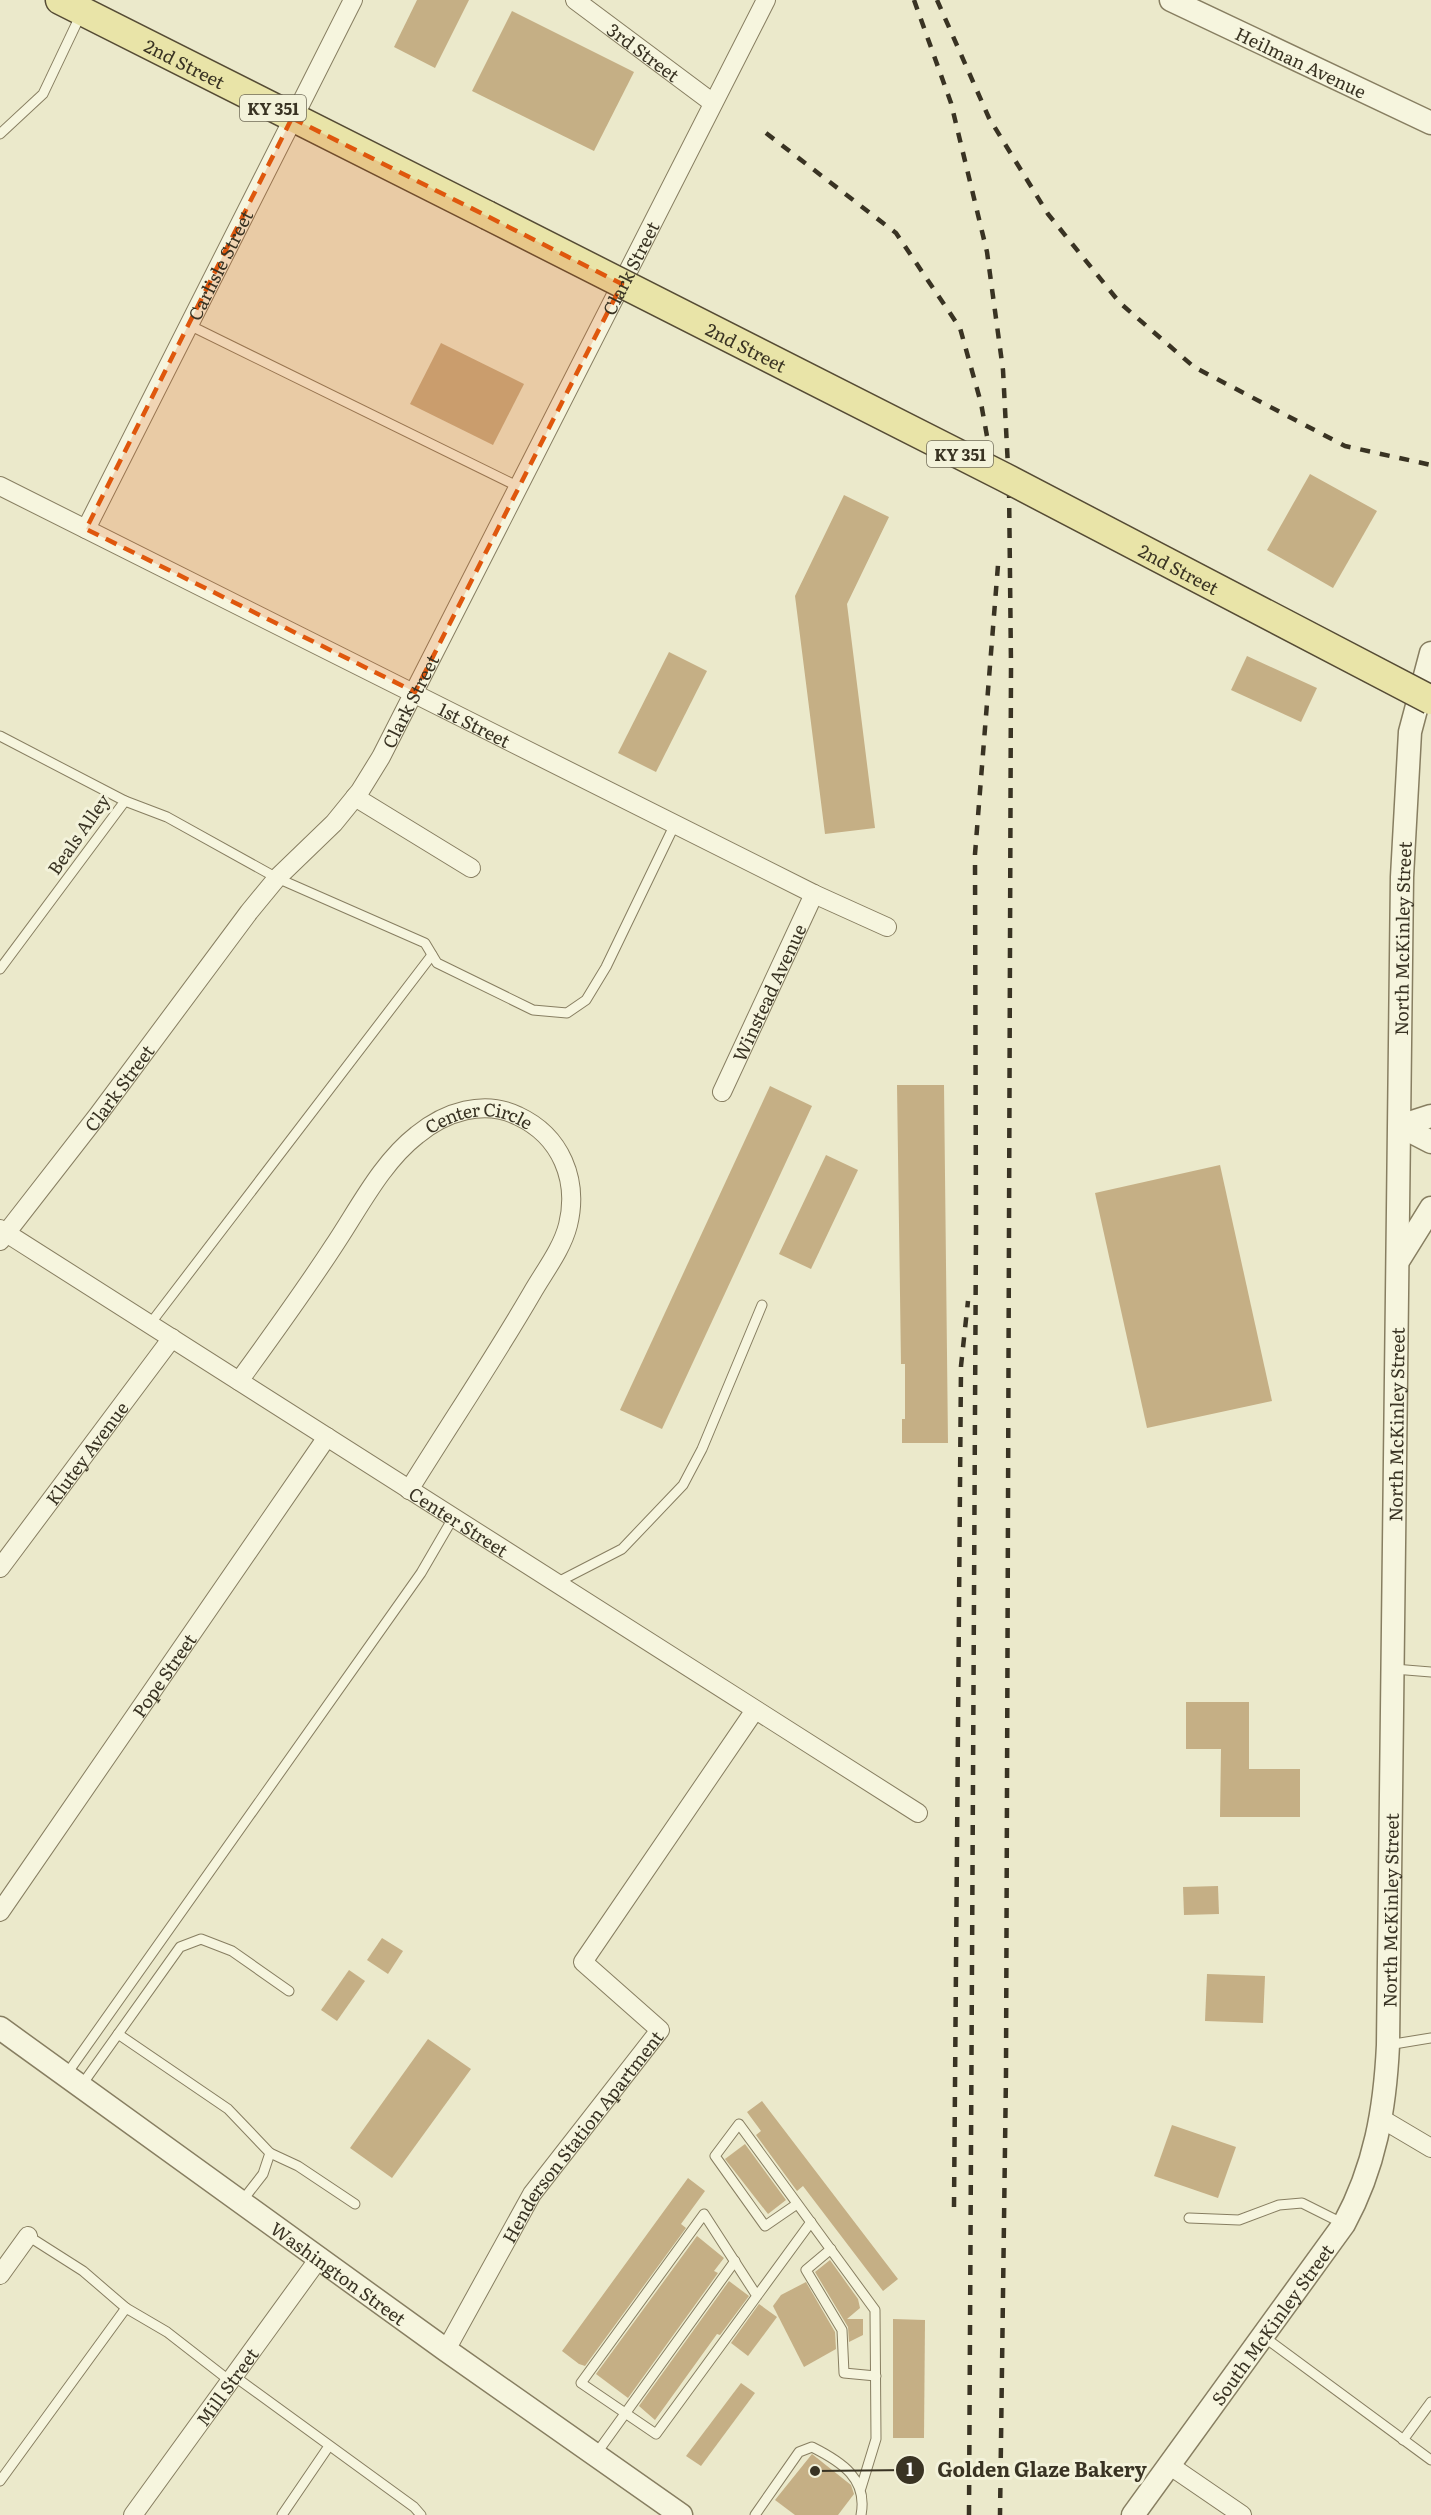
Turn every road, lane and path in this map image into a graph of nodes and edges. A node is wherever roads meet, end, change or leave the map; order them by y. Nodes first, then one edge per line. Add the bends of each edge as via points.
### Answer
1 (353, 0) edge
2 (575, 0) edge
3 (766, 0) edge
4 (1171, 0) edge
5 (71, 6) edge
6 (713, 103) junction
7 (292, 118) junction
8 (1431, 123) edge
9 (0, 134) edge
10 (189, 324) junction
11 (519, 487) junction
12 (3, 494) edge
13 (86, 529) junction
14 (1431, 653) edge
15 (415, 692) junction
16 (1431, 700) edge
17 (0, 736) edge
18 (355, 797) junction
19 (125, 801) junction
20 (675, 824) junction
21 (471, 868) dead end
22 (277, 878) junction
23 (814, 894) junction
24 (887, 927) dead end
25 (432, 955) junction
26 (0, 969) edge
27 (722, 1092) dead end
28 (1431, 1116) edge
29 (1400, 1126) junction
30 (1431, 1142) edge
31 (1431, 1208) edge
32 (2, 1234) edge
33 (1399, 1259) junction
34 (762, 1305) dead end
35 (150, 1324) junction
36 (172, 1338) junction
37 (239, 1381) junction
38 (327, 1437) junction
39 (409, 1490) junction
40 (453, 1518) junction
41 (0, 1568) edge
42 (555, 1583) junction
43 (1394, 1669) junction
44 (1431, 1672) edge
45 (755, 1710) junction
46 (918, 1813) dead end
47 (0, 1912) edge
48 (289, 1991) dead end
49 (0, 2028) edge
50 (118, 2034) junction
51 (1431, 2038) edge
52 (1388, 2045) junction
53 (74, 2081) junction
54 (1382, 2119) junction
55 (1431, 2148) edge
56 (270, 2153) junction
57 (242, 2201) junction
58 (355, 2204) dead end
59 (797, 2204) junction
60 (1189, 2218) dead end
61 (811, 2222) junction
62 (1344, 2224) junction
63 (28, 2236) joint
64 (831, 2249) junction
65 (320, 2258) junction
66 (735, 2261) junction
67 (0, 2275) edge
68 (757, 2296) junction
69 (126, 2308) junction
70 (1264, 2337) junction
71 (446, 2350) junction
72 (876, 2376) junction
73 (232, 2379) junction
74 (1431, 2402) edge
75 (624, 2412) junction
76 (1403, 2440) junction
77 (329, 2446) junction
78 (595, 2455) junction
79 (1431, 2460) edge
80 (1169, 2465) junction
81 (0, 2481) edge
82 (861, 2488) junction
83 (133, 2515) edge
84 (282, 2515) edge
85 (421, 2515) edge
86 (681, 2515) edge
87 (755, 2515) edge
88 (861, 2515) edge
89 (1133, 2515) edge
90 (1242, 2515) edge

1 - 7 street, Carlisle Street
2 - 6 street, 3rd Street
3 - 6 street, Clark Street
4 - 8 street, Heilman Avenue
5 - 7 main road, 2nd Street / KY 351
5 - 9 lane via 43,94
6 - 11 street, Clark Street
7 - 10 street, Carlisle Street
7 - 16 main road, 2nd Street / KY 351, bridge via 1004,477
10 - 11 lane
10 - 13 street, Carlisle Street
11 - 15 street, Clark Street
12 - 13 street, 1st Street
13 - 15 street, 1st Street
14 - 29 street, North McKinley Street via 1410,732 1402,877
15 - 18 street, Clark Street
15 - 20 street, 1st Street
17 - 19 lane, Beals Alley
18 - 21 street
18 - 22 street, Clark Street
19 - 22 lane via 167,817
19 - 26 lane, Beals Alley
20 - 23 street, 1st Street
20 - 25 lane via 606,967 586,1000 567,1013 533,1010 437,963
22 - 25 lane via 425,943
22 - 32 street, Clark Street via 98,1115
23 - 24 street, 1st Street
23 - 27 street, Winstead Avenue
25 - 35 lane
28 - 29 street
29 - 30 street
29 - 33 street, North McKinley Street
31 - 33 street
32 - 35 street, Center Street
33 - 43 street, North McKinley Street
34 - 42 lane via 683,1485 622,1549
35 - 36 street, Center Street
36 - 37 street, Center Street
36 - 41 street, Klutey Avenue
37 - 38 street, Center Street
37 - 39 street, Center Circle via 374,1185 414,1137 438,1120 464,1110 499,1109 532,1124 548,1136 567,1170 571,1189 567,1227 516,1322
38 - 39 street, Center Street
38 - 47 street, Pope Street
39 - 40 street, Center Street
40 - 42 street, Center Street
40 - 53 lane via 421,1574
42 - 45 street, Center Street
43 - 44 lane
43 - 52 street, North McKinley Street
45 - 46 street, Center Street
45 - 71 street, Henderson Station Apartment via 583,1962 660,2030 532,2194
48 - 50 lane via 232,1951 201,1939 180,1947
49 - 53 street, Washington Street
50 - 53 lane
50 - 56 lane via 228,2109
51 - 52 lane
52 - 54 street, North McKinley Street
53 - 57 street, Washington Street
54 - 55 street
54 - 62 street, South McKinley Street via 1368,2172
56 - 57 lane via 263,2174
56 - 58 lane via 298,2166
57 - 65 street, Washington Street
59 - 59 lane via 778,2177 738,2124 715,2156 765,2226
59 - 61 lane
60 - 62 lane via 1239,2220 1279,2205 1302,2203
61 - 64 lane
61 - 68 lane
62 - 70 street, South McKinley Street
63 - 67 street
63 - 69 lane via 84,2271
64 - 72 lane via 876,2310
64 - 72 lane via 806,2270 843,2330 844,2373
65 - 71 street, Washington Street
65 - 73 street, Mill Street
66 - 68 lane
66 - 75 lane
66 - 75 lane via 704,2214 581,2383
68 - 75 lane via 656,2434
69 - 73 lane via 167,2331
69 - 81 lane
70 - 76 lane
70 - 80 street, South McKinley Street
71 - 78 street, Washington Street
72 - 82 lane via 876,2439
73 - 77 lane
73 - 83 street, Mill Street
74 - 76 lane
75 - 78 lane
76 - 79 lane
77 - 84 lane
77 - 85 lane
78 - 86 street, Washington Street
80 - 89 street, South McKinley Street
80 - 90 street
82 - 87 lane via 844,2469 819,2451 806,2448 799,2452
82 - 88 lane

